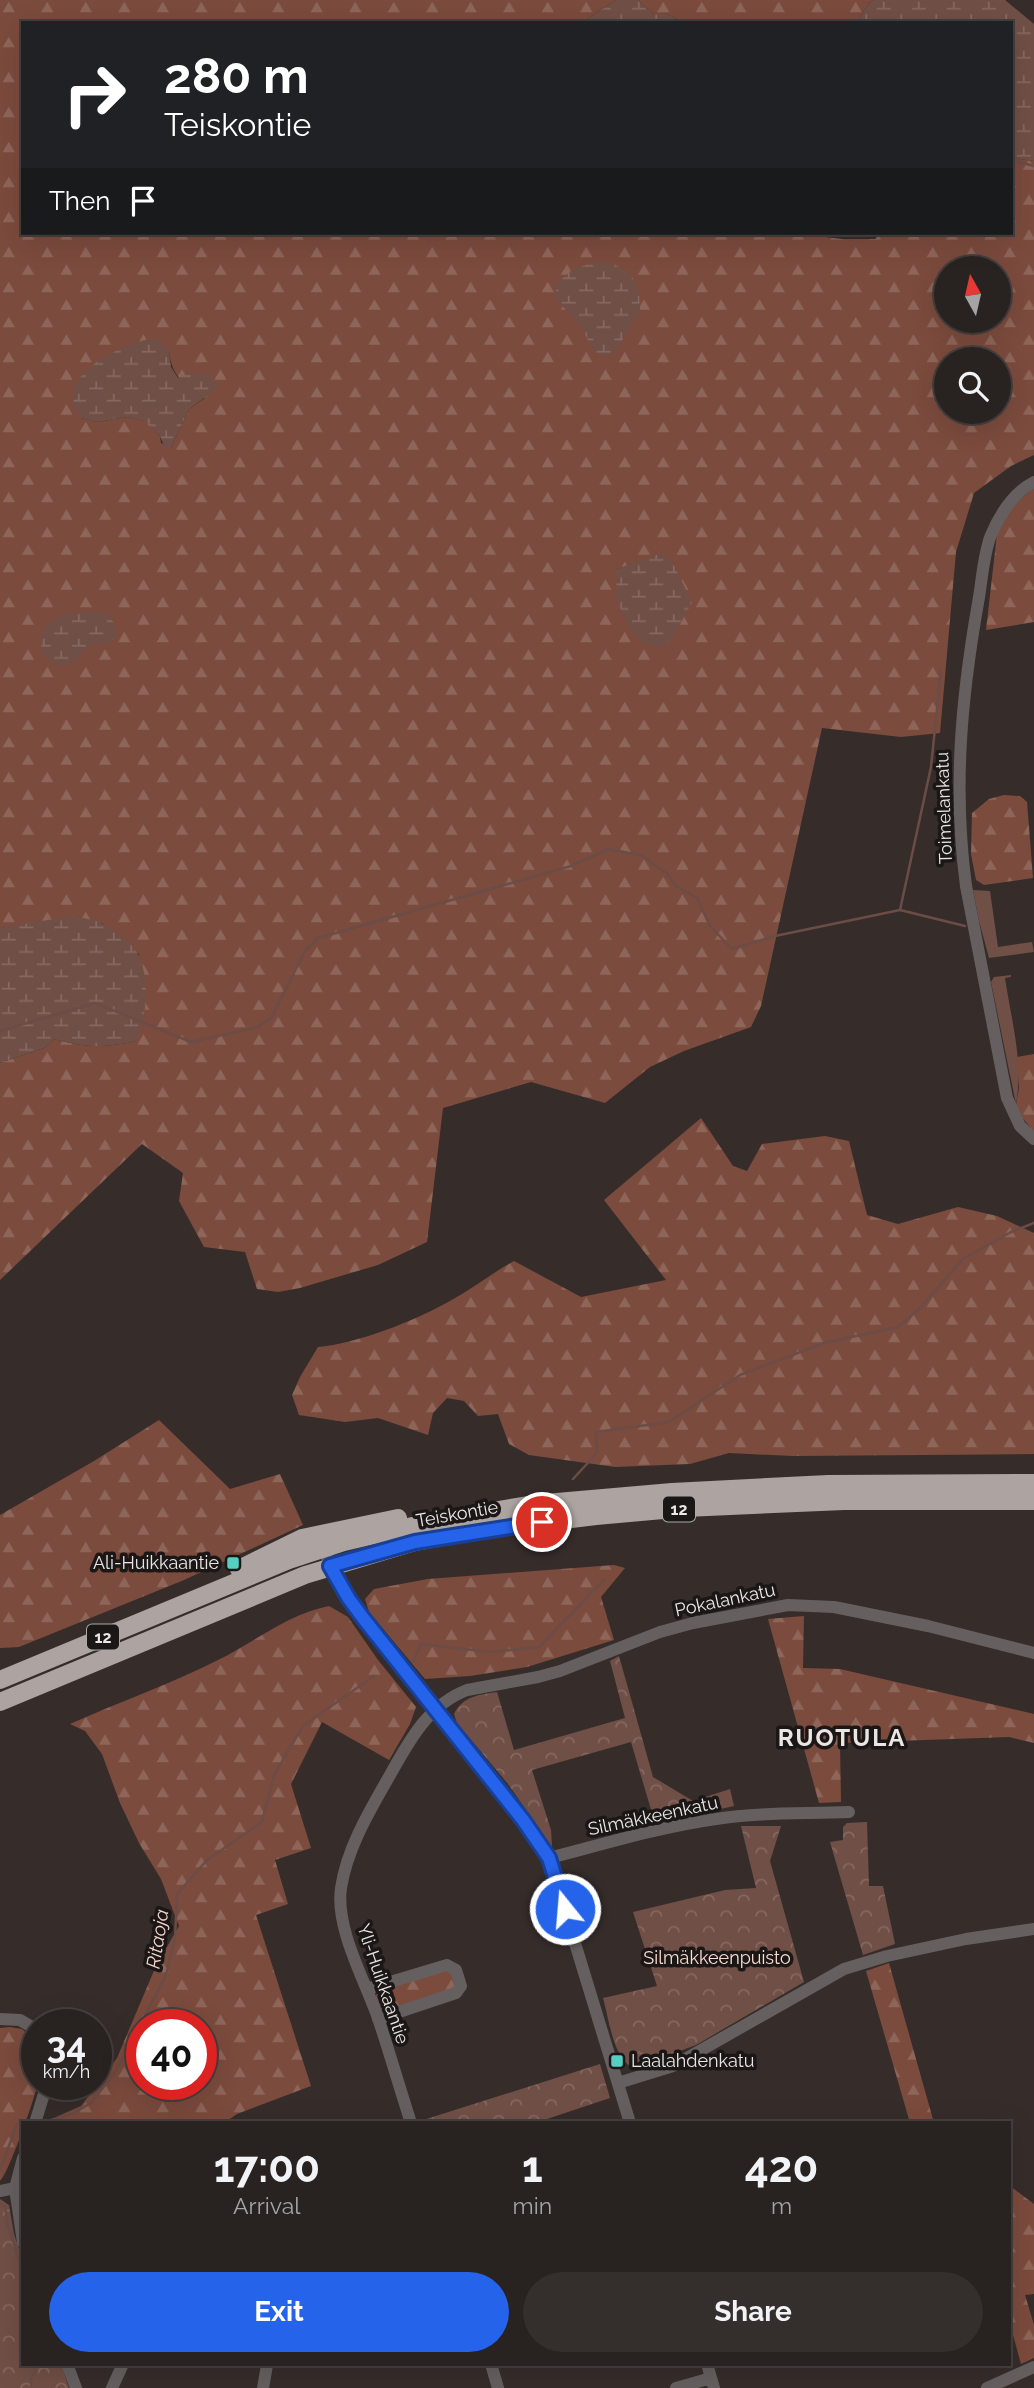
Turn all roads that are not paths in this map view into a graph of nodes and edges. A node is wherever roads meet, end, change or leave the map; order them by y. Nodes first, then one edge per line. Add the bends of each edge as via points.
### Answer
1 (1034, 482) edge
2 (1034, 1139) edge
3 (1034, 1483) edge
4 (1034, 1502) edge
5 (434, 1521) junction
6 (322, 1548) junction
7 (330, 1566) junction
8 (206, 1593) junction
9 (1034, 1653) edge
10 (0, 1680) edge
11 (0, 1702) edge
12 (435, 1711) junction
13 (849, 1812) dead end
14 (549, 1858) junction
15 (1034, 1929) edge
16 (367, 1989) junction
17 (0, 2019) edge
18 (378, 2019) junction
19 (21, 2021) edge
20 (618, 2083) junction
21 (42, 2100) edge
22 (36, 2121) edge
23 (410, 2121) edge
24 (629, 2121) edge
25 (21, 2166) edge
26 (15, 2188) junction
27 (0, 2191) edge
28 (21, 2229) edge
29 (68, 2366) edge
30 (122, 2366) edge
31 (268, 2366) edge
32 (492, 2366) edge
33 (707, 2366) edge
34 (1034, 2367) edge
35 (713, 2383) edge
36 (76, 2388) edge
37 (112, 2388) edge
38 (263, 2388) edge
39 (498, 2388) edge
40 (676, 2388) edge
41 (988, 2388) edge

1 - 2 street, Toimelankatu via 1006,505 990,537 960,725 961,848 966,887 1007,1098 1020,1126
3 - 5 highway, Teiskontie / 12 via 828,1484 672,1492 534,1504
4 - 7 highway, Teiskontie / 12 via 807,1502 596,1516 415,1542
5 - 6 highway, Teiskontie / 12
5 - 8 highway, 12 via 402,1517 302,1538 218,1580
6 - 7 street
6 - 8 highway, Teiskontie / 12
7 - 11 highway, Teiskontie / 12
7 - 12 street via 349,1599
8 - 10 highway, Teiskontie / 12
9 - 12 street, Pokalankatu via 828,1606 788,1605 660,1632 538,1678 467,1690
12 - 14 street via 512,1803
12 - 16 street, Yli-Huikkaantie via 414,1731 374,1803 344,1876 340,1908
13 - 14 street, Silmäkkeenkatu via 746,1815 682,1824
14 - 20 street
15 - 20 street via 965,1939 844,1969 673,2066
16 - 18 street, Yli-Huikkaantie
16 - 18 street via 447,1965 456,1970 461,1986 456,1993
17 - 19 street
18 - 23 street, Yli-Huikkaantie
20 - 24 street
21 - 22 street
25 - 26 street
26 - 27 street
26 - 28 street
29 - 36 street
30 - 37 street
31 - 38 street
32 - 39 street
33 - 35 street
34 - 41 street
35 - 40 street

